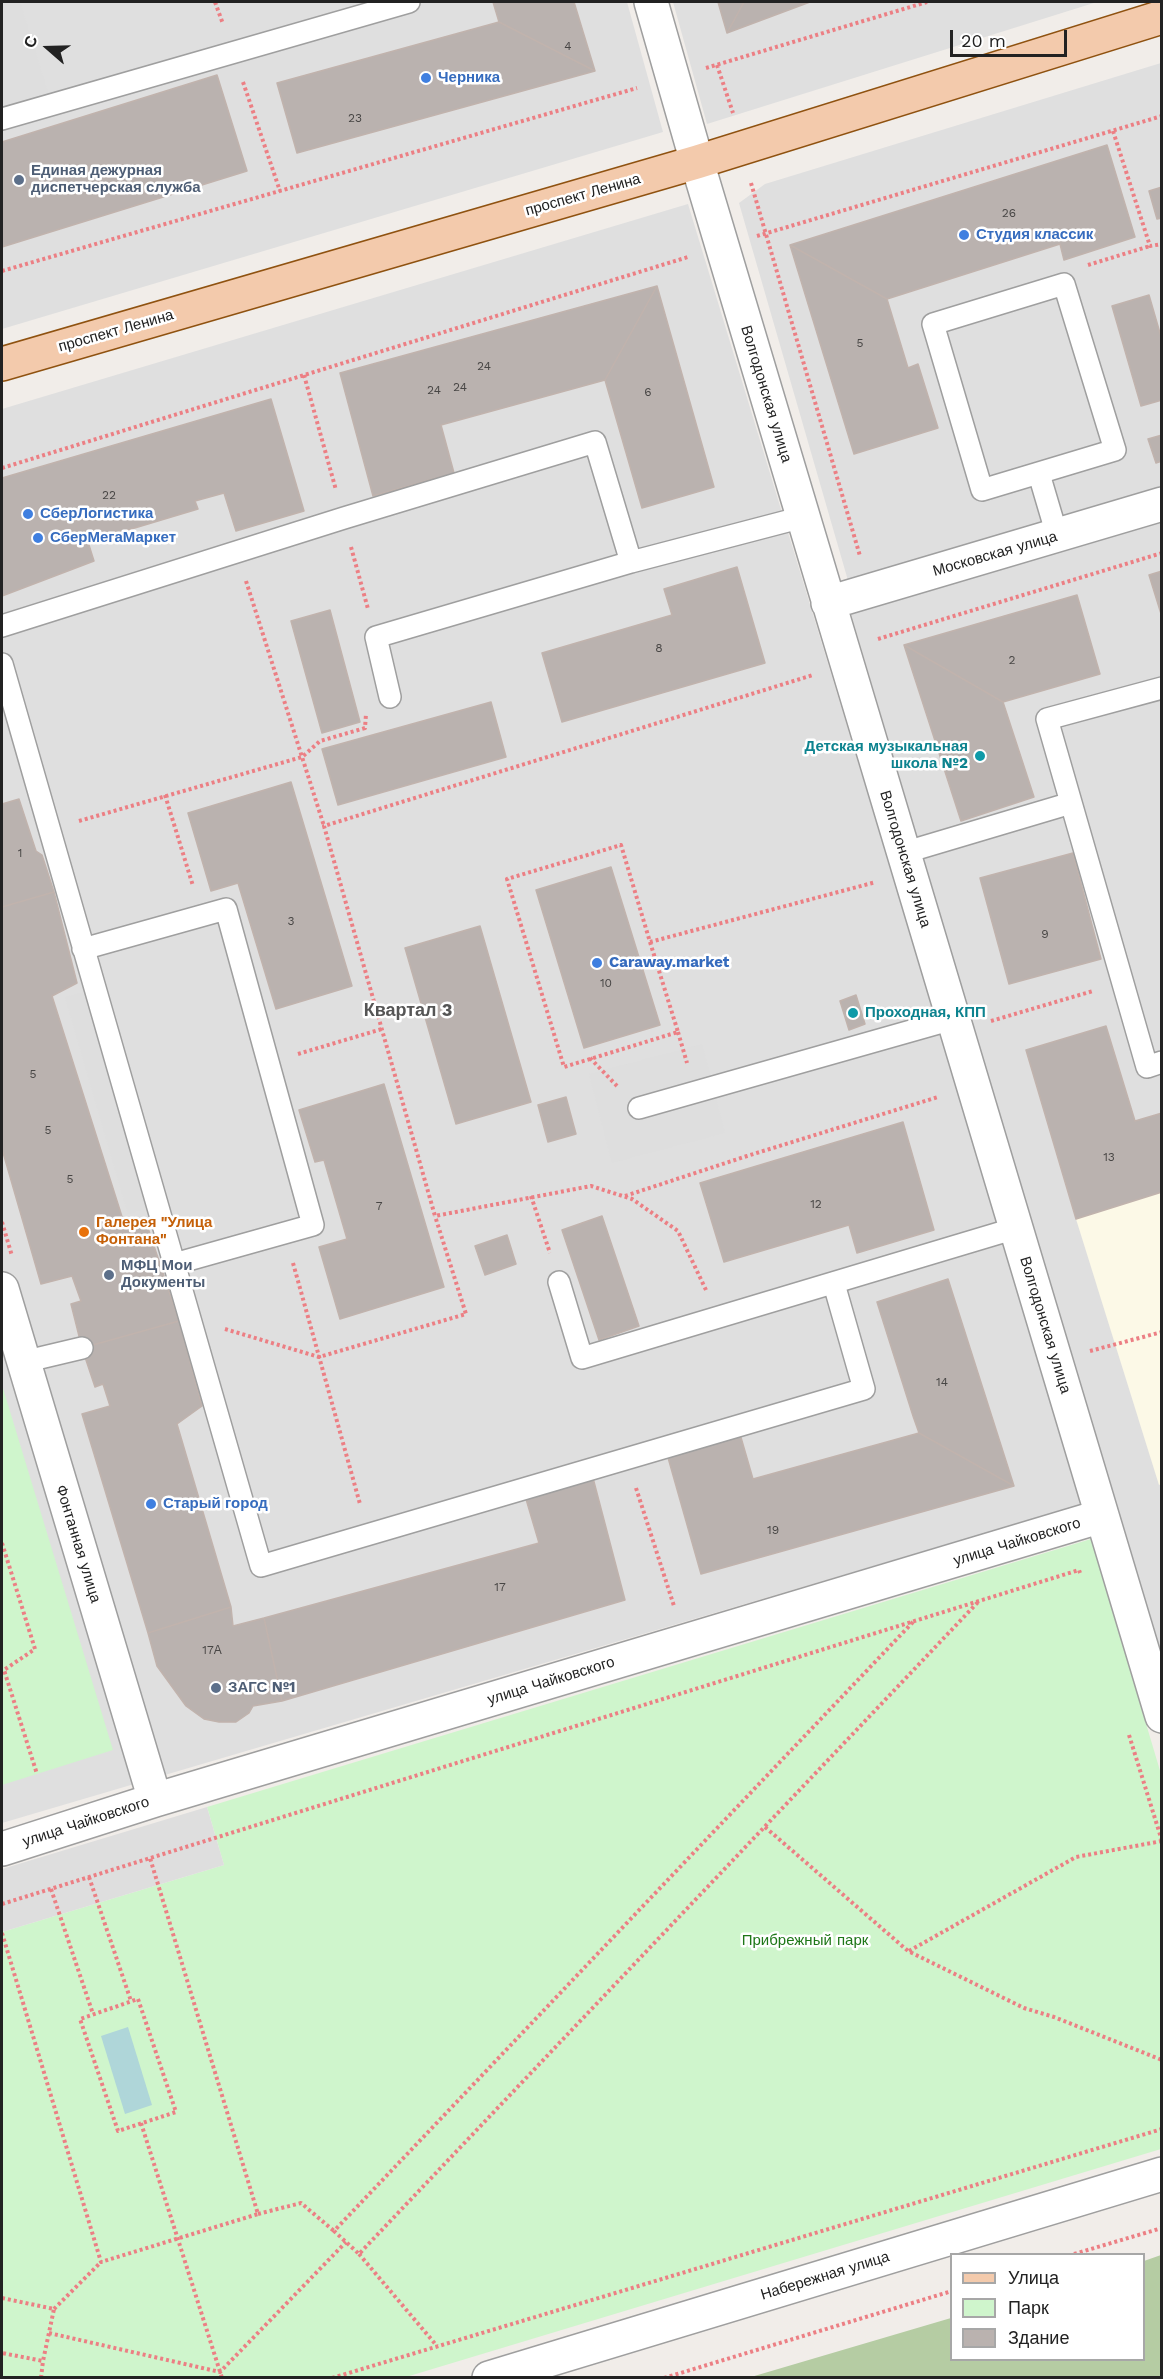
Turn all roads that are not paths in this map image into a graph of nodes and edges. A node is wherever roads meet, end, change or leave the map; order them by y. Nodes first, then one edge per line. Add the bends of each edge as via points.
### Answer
1 (409, 2) edge
2 (651, 2) edge
3 (1161, 17) edge
4 (2, 120) edge
5 (696, 162) junction
6 (2, 364) edge
7 (1039, 474) junction
8 (1161, 504) edge
9 (803, 518) junction
10 (1057, 535) junction
11 (632, 562) junction
12 (828, 603) junction
13 (2, 626) edge
14 (2, 664) edge
15 (1161, 688) edge
16 (390, 697) dead end
17 (1071, 803) junction
18 (906, 863) junction
19 (83, 949) junction
20 (968, 1021) junction
21 (1161, 1062) edge
22 (639, 1108) road end
23 (1016, 1228) junction
24 (174, 1264) junction
25 (8, 1278) edge
26 (559, 1282) road end
27 (834, 1284) junction
28 (82, 1348) dead end
29 (23, 1362) junction
30 (1102, 1516) junction
31 (1161, 1716) edge
32 (155, 1800) junction
33 (2, 1849) edge
34 (1161, 2174) edge
35 (489, 2378) edge

1 - 4 lane
2 - 5 street, Волгодонская улица
3 - 5 main road, проспект Ленина
5 - 6 main road, проспект Ленина
5 - 9 street, Волгодонская улица
7 - 7 lane via 1115,450 1065,284 933,324 982,490
7 - 10 lane
8 - 10 street, Московская улица
9 - 11 lane
9 - 12 street, Волгодонская улица
10 - 12 street, Московская улица
11 - 13 lane via 595,442
11 - 16 lane via 375,637
12 - 18 street, Волгодонская улица
14 - 19 lane via 50,830 60,890
15 - 17 lane via 1047,719
17 - 18 lane
17 - 21 lane via 1147,1067
18 - 20 street, Волгодонская улица
19 - 24 lane
19 - 24 lane via 226,909 313,1225
20 - 22 lane
20 - 23 street, Волгодонская улица via 973,1085
23 - 27 lane
23 - 30 street, Волгодонская улица
24 - 27 lane via 185,1320 261,1566 864,1389
25 - 29 street, Фонтанная улица
26 - 27 lane via 582,1358
28 - 29 lane
29 - 32 street, Фонтанная улица
30 - 31 street, Волгодонская улица
30 - 32 street, улица Чайковского
32 - 33 street, улица Чайковского
34 - 35 street, Набережная улица

